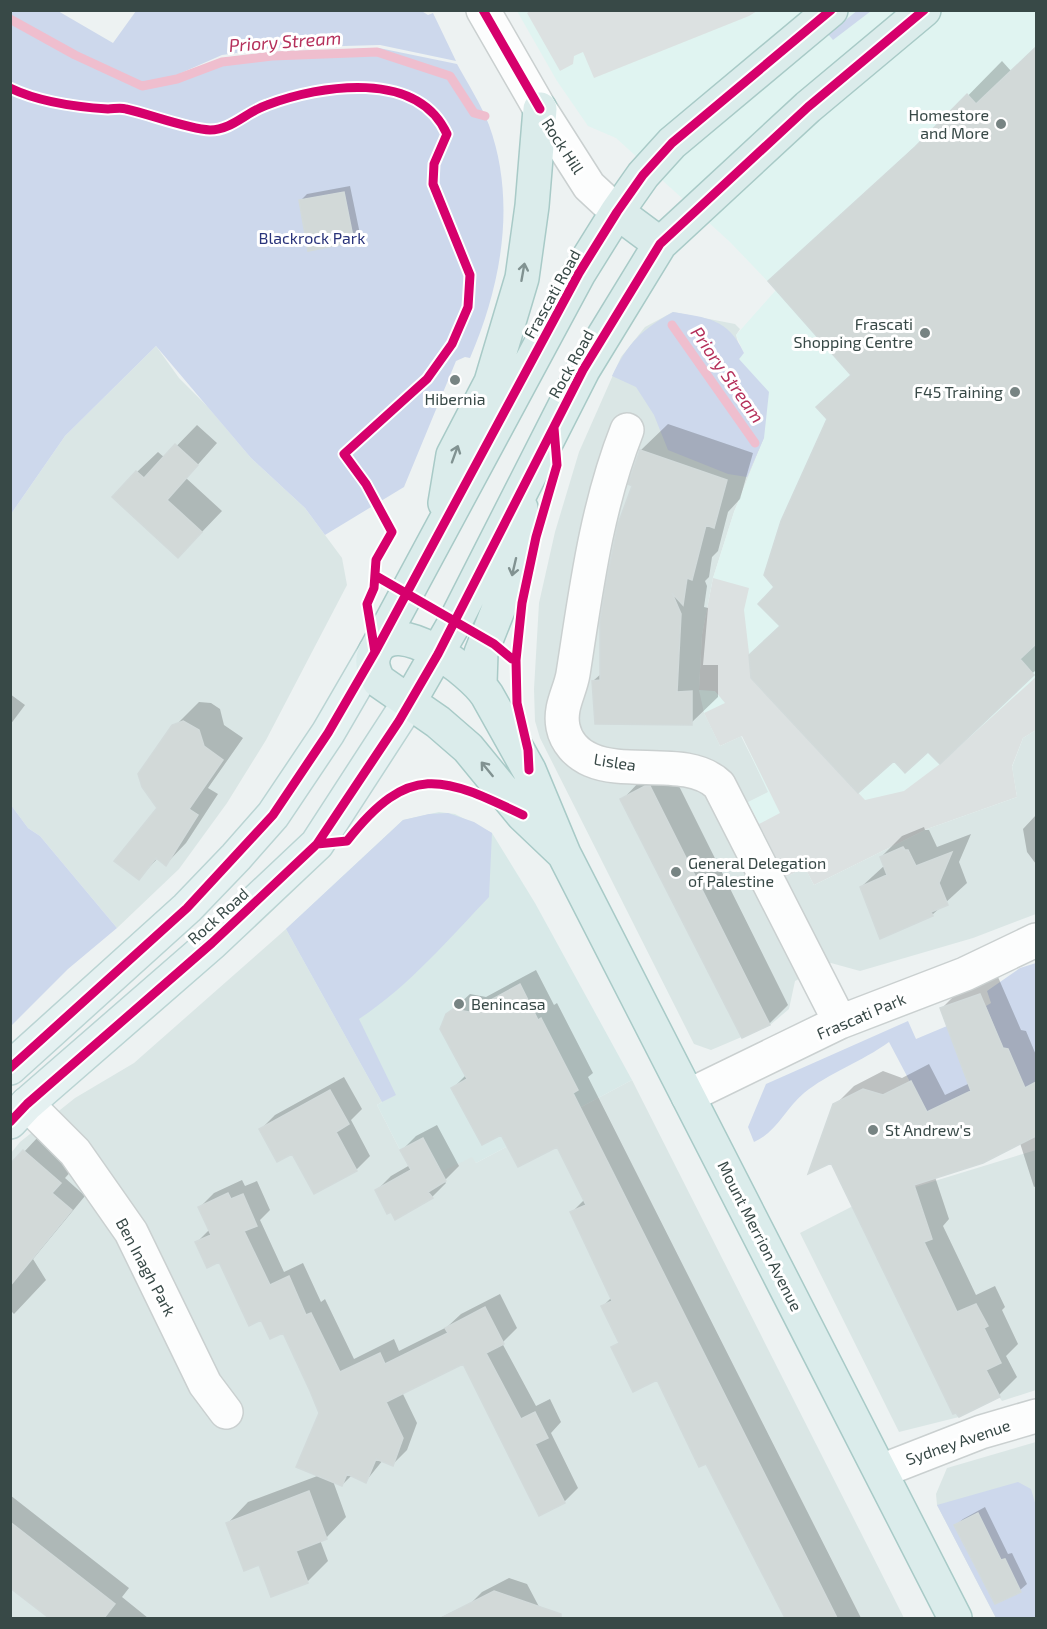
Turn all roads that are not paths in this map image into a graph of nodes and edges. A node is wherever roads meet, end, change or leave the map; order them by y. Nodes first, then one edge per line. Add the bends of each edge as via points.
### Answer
1 (483, 10) edge
2 (831, 10) edge
3 (924, 10) edge
4 (540, 109) junction
5 (617, 212) junction
6 (660, 244) junction
7 (627, 430) dead end
8 (524, 488) junction
9 (439, 531) junction
10 (375, 652) junction
11 (438, 654) junction
12 (480, 684) junction
13 (409, 702) junction
14 (564, 854) junction
15 (1036, 940) edge
16 (840, 1022) junction
17 (10, 1068) edge
18 (688, 1096) junction
19 (19, 1113) edge
20 (226, 1412) dead end
21 (1036, 1416) edge
22 (881, 1471) junction
23 (955, 1618) edge

1 - 4 street, Rock Hill
2 - 5 highway, Frascati Road via 672,143
3 - 6 highway via 808,107
4 - 5 street, Rock Hill via 589,186
9 -> 4 highway via 453,455 491,382 522,278
5 - 6 highway
5 - 9 highway, Frascati Road via 579,273
6 - 8 highway, Rock Road via 615,315
7 - 16 street, Lislea via 613,464 591,554 572,680 563,701 562,726 570,745 593,761 698,773 719,785
8 - 11 highway
8 -> 12 highway via 515,567 481,653
9 - 10 highway, Frascati Road
10 - 11 highway, Mount Merrion Avenue via 383,641 401,636
10 - 13 highway, Mount Merrion Avenue via 372,664 379,681
10 - 17 main road, Rock Road via 328,733 273,815 187,908
11 - 12 highway, Mount Merrion Avenue
11 - 13 highway
12 - 14 highway, Mount Merrion Avenue via 529,770
14 -> 13 highway, Mount Merrion Avenue via 523,815 468,748
13 - 19 main road, Rock Road via 316,844 212,944
14 - 18 highway, Mount Merrion Avenue
15 - 16 street, Frascati Park via 965,974
16 - 18 street, Frascati Park
18 - 22 highway, Mount Merrion Avenue
19 - 20 street, Ben Inagh Park via 75,1152 131,1232 205,1384
21 - 22 street, Sydney Avenue via 981,1432
22 - 23 highway, Mount Merrion Avenue

